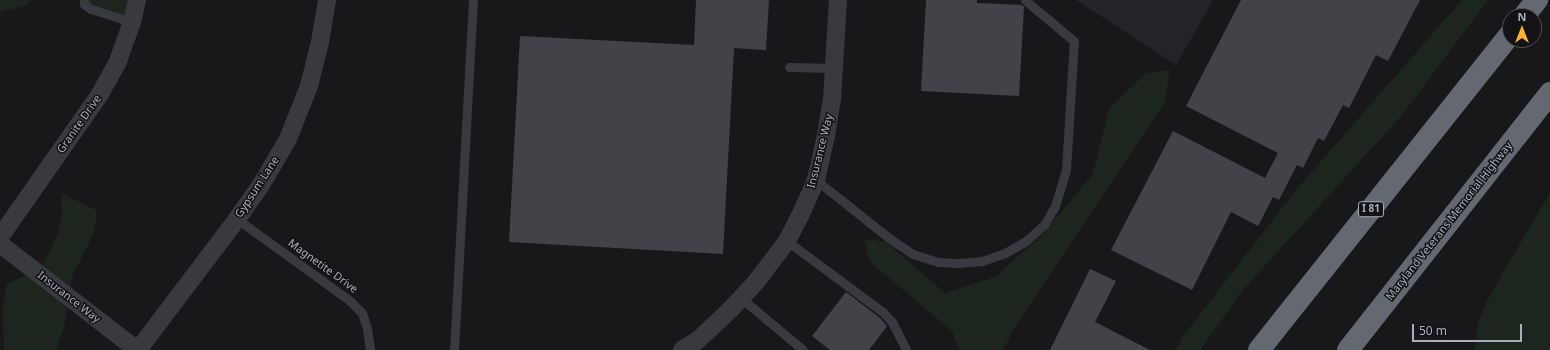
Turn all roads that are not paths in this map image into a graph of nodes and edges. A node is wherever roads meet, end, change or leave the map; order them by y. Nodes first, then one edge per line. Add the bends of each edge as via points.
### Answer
1 (84, 0) edge
2 (137, 0) edge
3 (326, 0) edge
4 (473, 0) edge
5 (838, 0) edge
6 (1025, 0) edge
7 (1537, 0) edge
8 (1530, 8) edge
9 (132, 22) junction
10 (1502, 44) edge
11 (789, 67) dead end
12 (834, 68) junction
13 (1550, 93) edge
14 (816, 180) junction
15 (236, 219) junction
16 (0, 237) edge
17 (787, 241) junction
18 (0, 244) edge
19 (740, 298) junction
20 (138, 350) edge
21 (370, 350) edge
22 (454, 350) edge
23 (682, 350) edge
24 (803, 350) edge
25 (906, 350) edge
26 (1260, 350) edge
27 (1348, 350) edge

1 - 9 lane via 84,4 91,9
2 - 9 street, Granite Drive
3 - 15 street, Gypsum Lane via 320,42 300,113 274,163
4 - 22 lane
5 - 12 street, Insurance Way
6 - 14 lane via 1074,41 1066,170 1055,206 1044,225 1026,241 1005,253 982,261 938,262 913,254 889,238
7 - 8 highway
9 - 16 street, Granite Drive via 118,61 100,94
10 - 26 highway, I 81
11 - 12 lane
12 - 14 street, Insurance Way via 832,100
13 - 27 highway, Maryland Veterans Memorial Highway
14 - 17 street, Insurance Way
15 - 20 street, Gypsum Lane
15 - 21 lane, Magnetite Drive via 349,300 362,313
17 - 19 street, Insurance Way via 756,282
17 - 25 lane via 883,312 892,322
18 - 20 street, Insurance Way
19 - 23 street, Insurance Way via 698,340
19 - 24 lane

